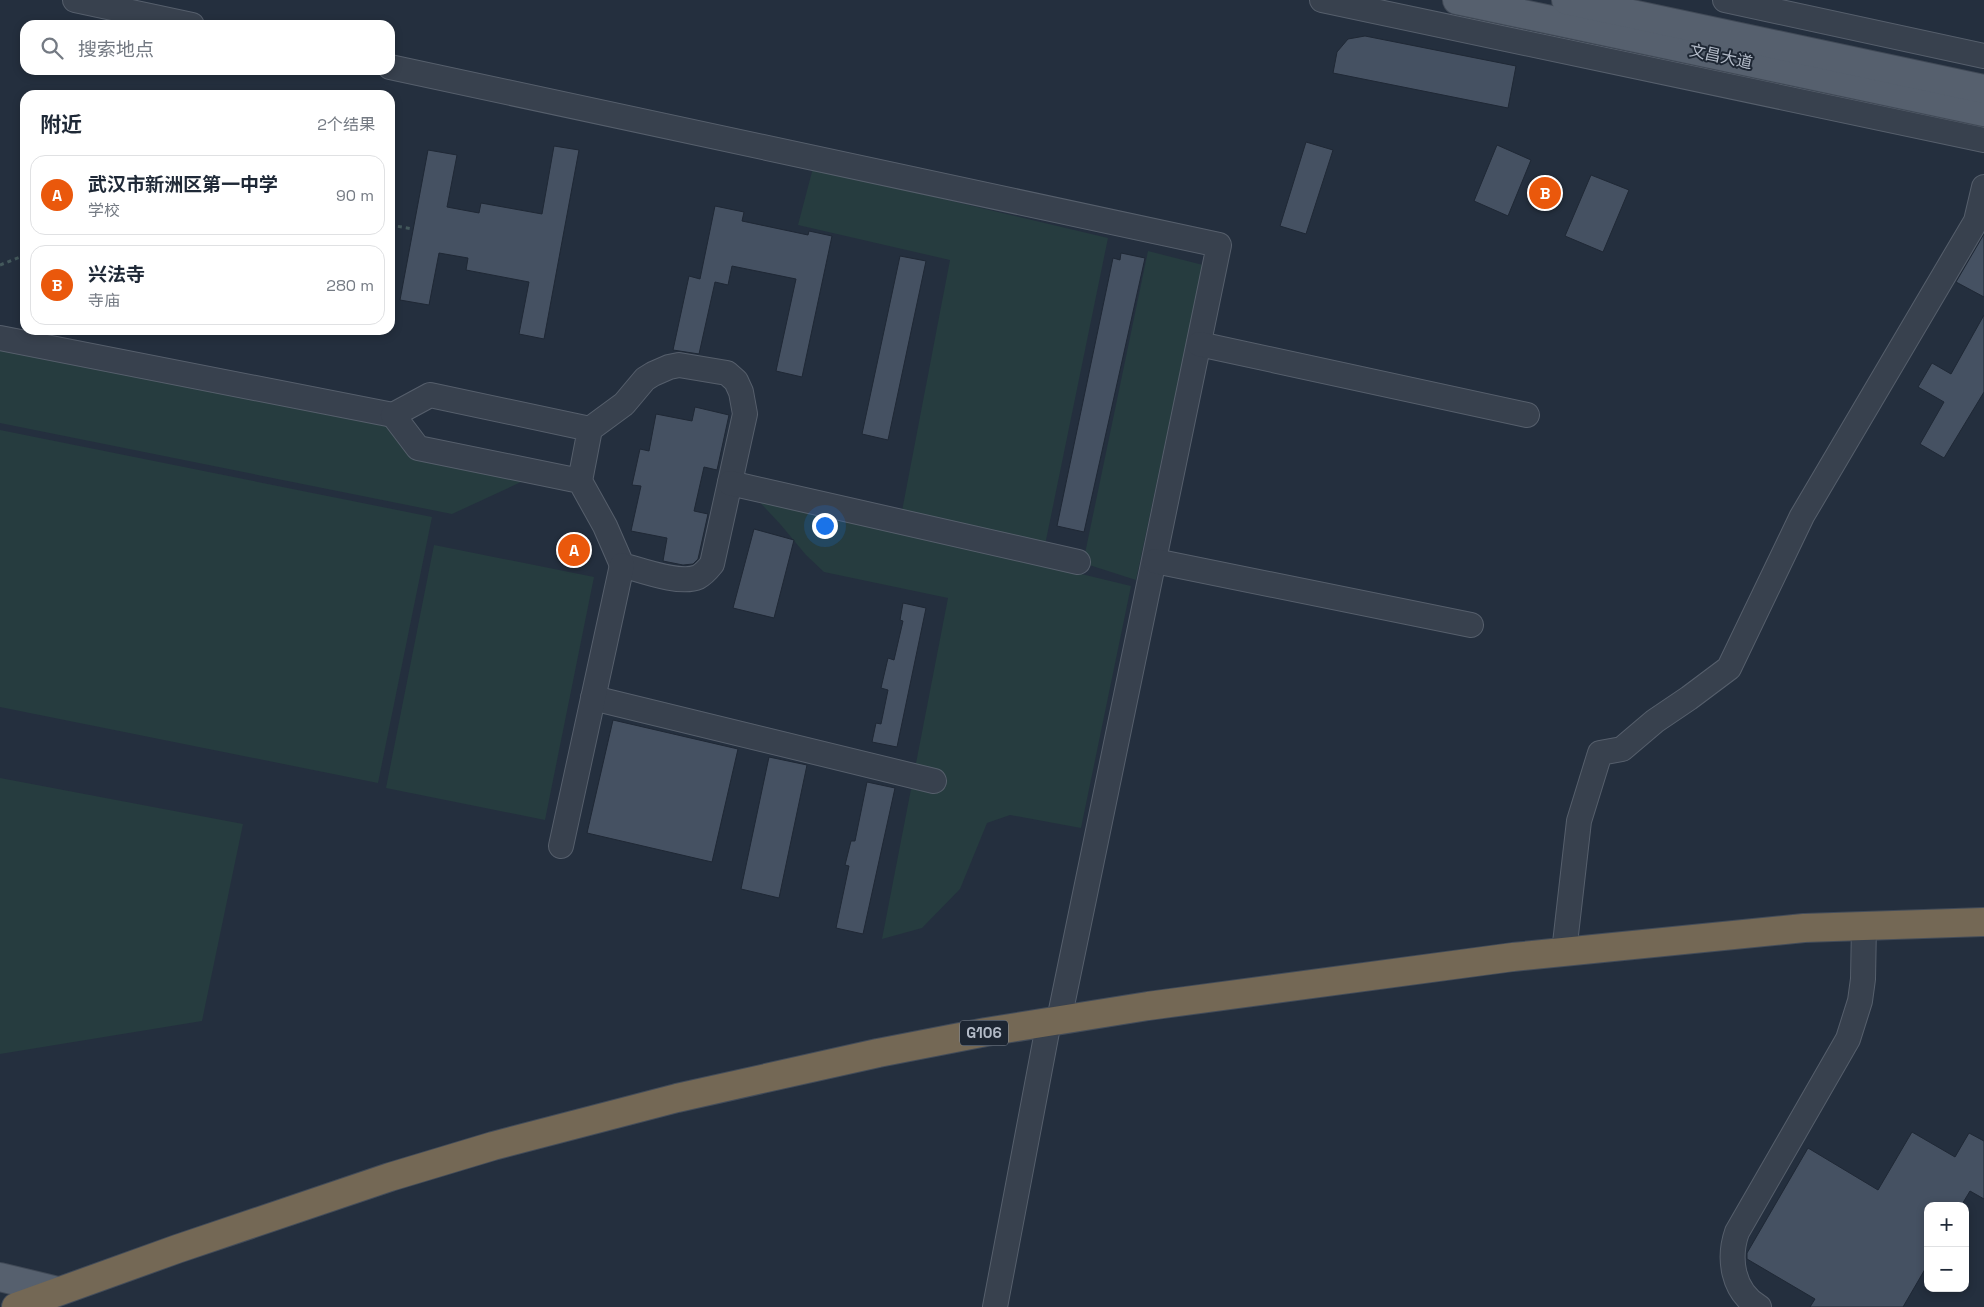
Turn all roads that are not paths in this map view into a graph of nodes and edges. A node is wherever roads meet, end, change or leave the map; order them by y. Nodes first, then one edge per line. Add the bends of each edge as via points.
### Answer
1 (75, 0) edge
2 (1322, 0) edge
3 (1457, 0) edge
4 (1566, 0) edge
5 (1725, 0) edge
6 (169, 20) edge
7 (1984, 56) edge
8 (395, 69) edge
9 (1984, 89) edge
10 (1984, 112) edge
11 (1984, 140) edge
12 (1984, 187) edge
13 (0, 338) edge
14 (1199, 344) junction
15 (393, 415) junction
16 (1527, 415) dead end
17 (590, 429) junction
18 (580, 482) junction
19 (730, 483) junction
20 (1154, 561) junction
21 (1078, 562) dead end
22 (622, 565) junction
23 (1471, 624) dead end
24 (593, 698) junction
25 (934, 781) dead end
26 (561, 846) dead end
27 (1984, 922) edge
28 (1864, 925) junction
29 (1564, 952) junction
30 (1054, 1021) junction
31 (0, 1277) edge
32 (58, 1291) junction
33 (12, 1304) edge
34 (995, 1307) edge
35 (1758, 1307) edge

1 - 6 street
2 - 11 street
3 - 10 main road, 文昌大道
4 - 9 main road, 文昌大道
5 - 7 street
8 - 14 street via 1219,245
12 - 29 street via 1976,221 1802,516 1729,668 1622,749 1600,753 1579,821
13 - 15 street
14 - 16 street
14 - 20 street
15 - 17 street via 430,395
15 - 18 street via 418,448
17 - 18 street
17 - 19 street via 624,404 646,379 669,367 689,365 727,373 741,392 745,414
18 - 22 street via 606,526
19 - 21 street
19 - 22 street via 712,564 703,574 683,580
20 - 23 street
20 - 30 street
22 - 24 street
24 - 25 street
24 - 26 street
27 - 28 highway, G106
28 - 29 highway, G106
28 - 35 street via 1860,1001 1848,1039 1734,1242 1733,1264 1739,1285 1751,1303
29 - 30 highway, G106 via 1371,975
30 - 32 highway, G106 via 878,1054 520,1139 372,1184
30 - 34 street
31 - 32 main road
32 - 33 highway, G106

